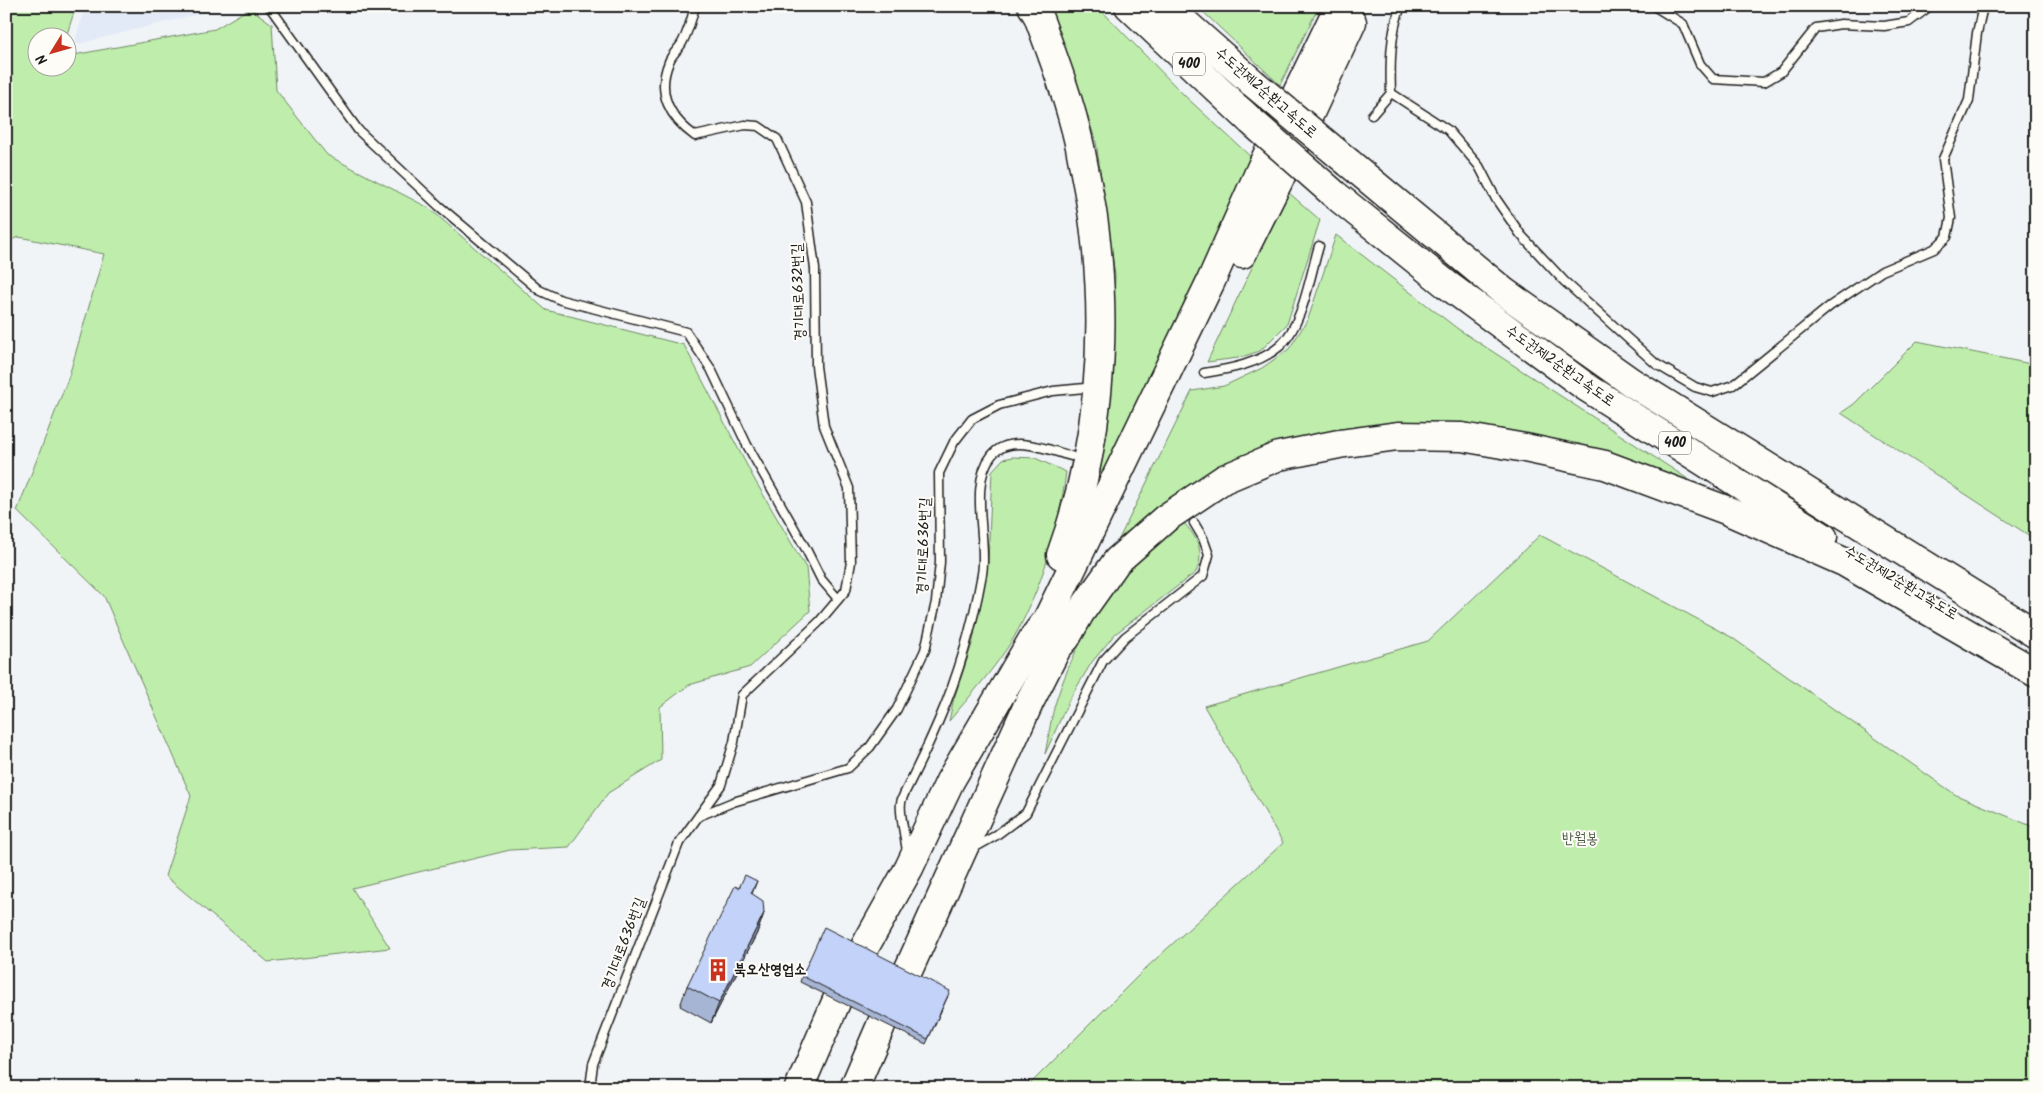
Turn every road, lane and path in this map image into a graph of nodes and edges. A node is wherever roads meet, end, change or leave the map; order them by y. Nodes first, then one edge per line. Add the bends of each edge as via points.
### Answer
1 (269, 6) edge
2 (695, 6) edge
3 (1032, 6) edge
4 (1128, 6) edge
5 (1166, 6) edge
6 (1339, 6) edge
7 (1358, 6) edge
8 (1401, 6) edge
9 (1654, 6) edge
10 (1930, 6) edge
11 (1983, 6) edge
12 (1390, 93) junction
13 (1372, 115) dead end
14 (1319, 246) dead end
15 (1204, 373) dead end
16 (1085, 388) dead end
17 (1071, 456) dead end
18 (1194, 523) dead end
19 (851, 562) joint
20 (838, 599) junction
21 (2036, 634) edge
22 (1046, 642) junction
23 (2036, 663) edge
24 (2036, 673) edge
25 (697, 816) junction
26 (959, 856) junction
27 (909, 868) junction
28 (862, 952) edge
29 (906, 974) edge
30 (838, 1000) edge
31 (882, 1022) edge
32 (590, 1088) edge
33 (799, 1088) edge
34 (854, 1088) edge

1 - 20 lane via 358,130 438,206 539,290 561,300 686,332 711,369 747,445 821,580
2 - 19 lane, 경기대로632번길 via 682,43 669,61 663,83 671,113 695,136 745,125 758,126 777,139 806,202 815,269 816,366 824,426 849,488
3 - 22 highway via 1064,87 1079,145 1095,232 1101,331 1095,420 1071,526 1038,617
4 - 23 highway, 수도권제2순환고속도로 / 400, bridge via 1250,121 1334,194 1446,284 1586,387 1807,528
5 - 21 highway, 수도권제2순환고속도로 / 400, bridge via 1504,292 1631,382
6 - 22 highway via 1211,281 1047,620
7 - 22 highway via 1278,182 1058,633
8 - 12 lane via 1390,62
9 - 10 lane via 1683,24 1700,64 1713,79 1764,82 1781,72 1816,28 1910,22
11 - 12 lane via 1969,100 1943,160 1951,218 1947,237 1934,249 1882,270 1830,306 1732,385 1712,392 1696,387 1656,364 1564,282 1521,235 1478,166 1448,130
12 - 13 lane
14 - 15 lane via 1297,322 1280,345 1235,368
16 - 25 lane, 경기대로636번길 via 1053,391 999,405 972,419 954,442 939,473 940,562 936,602 925,650 897,709 870,747 848,768
17 - 27 lane via 1019,444 1004,447 992,455 985,470 980,491 982,573 961,660 940,718 900,804
18 - 26 lane via 1209,555 1204,576 1125,637 1103,661 1026,813 996,836
19 - 20 lane, 경기대로636번길 via 846,590
20 - 25 lane, 경기대로636번길 via 819,622 742,695 734,742 721,785
22 - 24 highway via 1066,638 1117,561 1166,518 1224,478 1279,456 1339,444 1398,436 1453,437 1605,465 1726,510 1844,562
22 - 26 highway via 1030,703
22 - 27 highway via 950,781
25 - 32 lane, 경기대로636번길 via 679,843 655,901 593,1064
26 - 29 highway
27 - 28 highway
30 - 33 highway
31 - 34 highway

